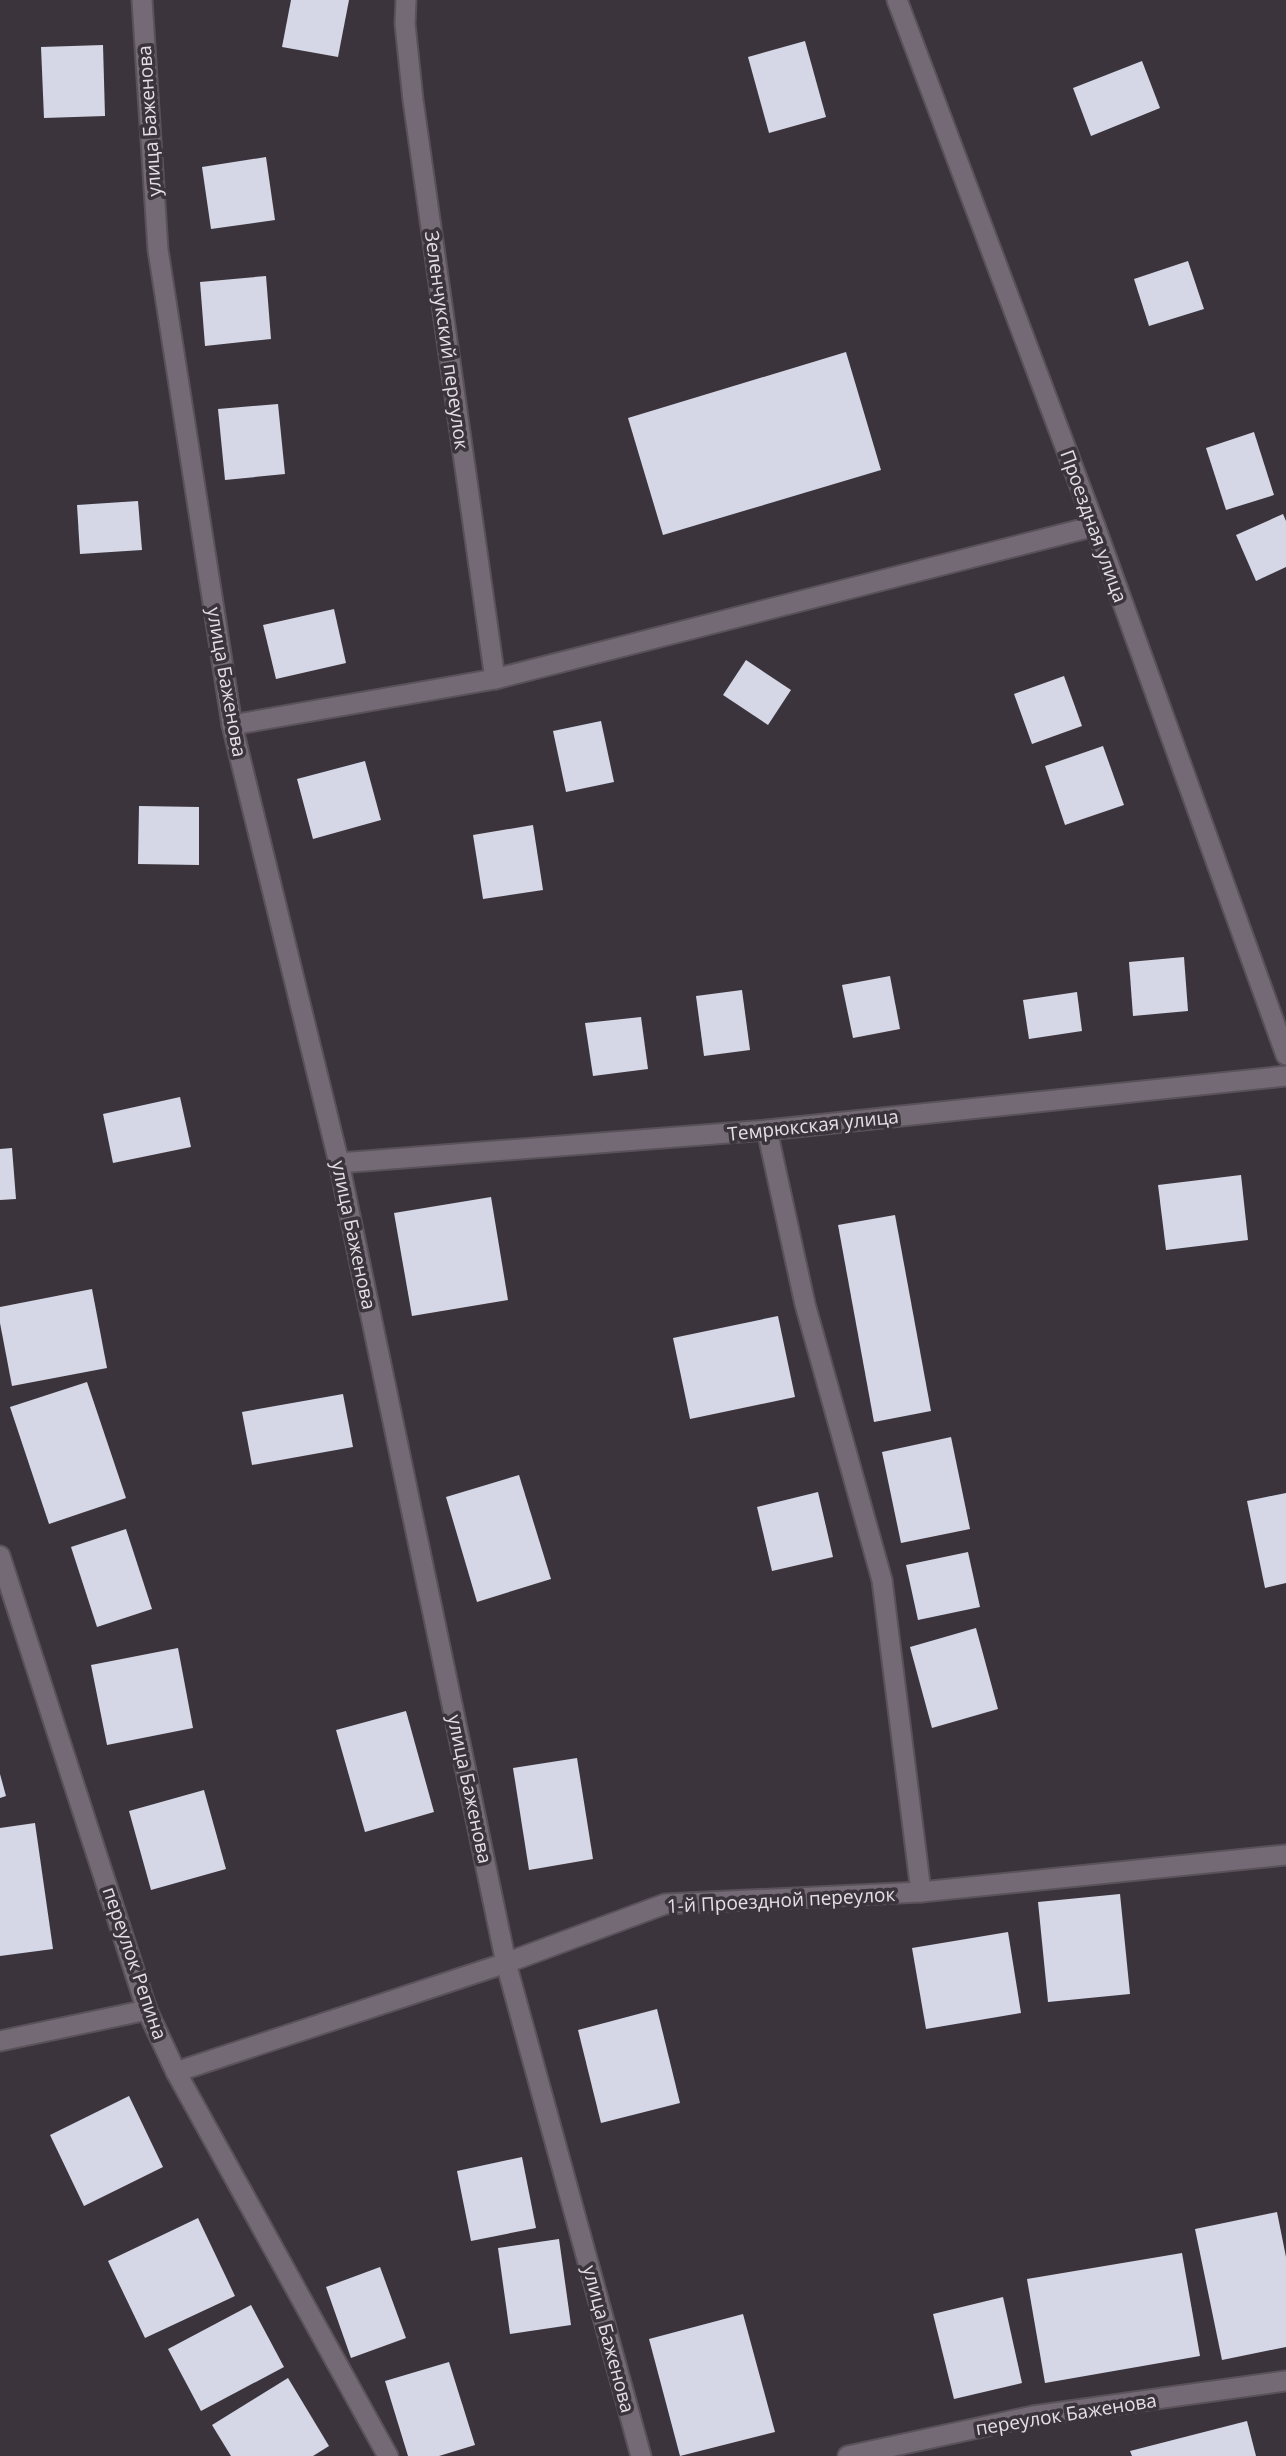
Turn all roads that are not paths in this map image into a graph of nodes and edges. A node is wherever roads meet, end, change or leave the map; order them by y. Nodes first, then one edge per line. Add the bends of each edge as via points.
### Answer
1 (142, 0) edge
2 (406, 0) edge
3 (897, 0) edge
4 (1096, 526) junction
5 (495, 679) junction
6 (232, 725) junction
7 (1286, 1055) edge
8 (1286, 1076) edge
9 (768, 1130) junction
10 (339, 1163) junction
11 (0, 1556) edge
12 (1286, 1855) edge
13 (921, 1892) junction
14 (506, 1963) junction
15 (147, 2010) junction
16 (0, 2040) edge
17 (176, 2072) junction
18 (1286, 2381) edge
19 (388, 2456) edge
20 (640, 2456) edge
21 (848, 2456) edge

1 - 6 street, улица Баженова via 158,250
2 - 5 street, Зеленчукский переулок via 413,100
3 - 4 street, Проездная улица
4 - 5 street
4 - 7 street, Проездная улица
5 - 6 street
6 - 10 street, улица Баженова
8 - 9 street, Темрюкская улица
9 - 10 street, Темрюкская улица
9 - 13 street via 805,1304 882,1580
10 - 14 street, улица Баженова
11 - 15 street, переулок Репина
12 - 13 street, 1-й Проездной переулок
13 - 14 street, 1-й Проездной переулок via 665,1904
14 - 17 street, 1-й Проездной переулок
14 - 20 street, улица Баженова
15 - 16 street
15 - 17 street, переулок Репина
17 - 19 street, переулок Репина
18 - 21 street, переулок Баженова via 1033,2416

